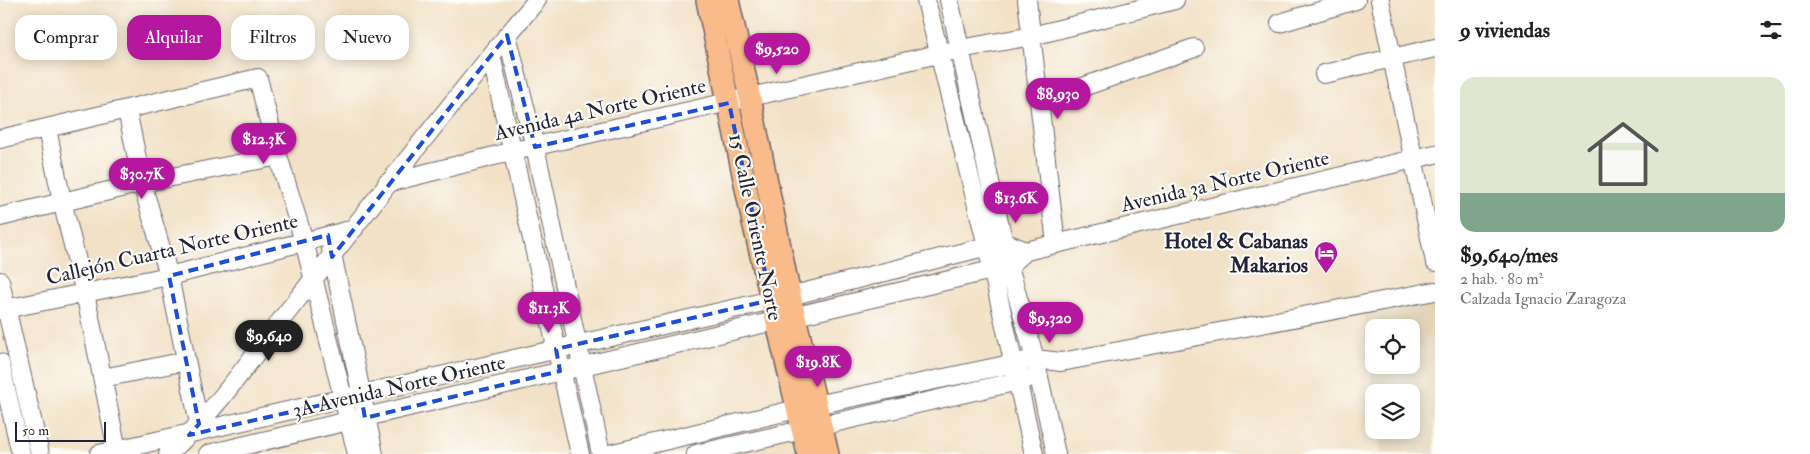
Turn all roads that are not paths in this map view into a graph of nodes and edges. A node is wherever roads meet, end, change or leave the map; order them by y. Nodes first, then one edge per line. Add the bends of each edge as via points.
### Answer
1 (536, 0) edge
2 (706, 0) edge
3 (728, 0) edge
4 (926, 0) edge
5 (949, 0) edge
6 (1027, 0) edge
7 (1175, 0) edge
8 (1356, 0) edge
9 (1380, 0) edge
10 (1280, 23) dead end
11 (507, 35) junction
12 (1032, 36) junction
13 (1194, 48) dead end
14 (1435, 48) edge
15 (960, 49) junction
16 (938, 54) junction
17 (491, 55) junction
18 (1393, 58) junction
19 (1324, 74) dead end
20 (750, 98) junction
21 (1040, 102) junction
22 (729, 103) junction
23 (127, 110) junction
24 (47, 129) junction
25 (0, 139) edge
26 (535, 147) junction
27 (514, 151) junction
28 (1435, 154) edge
29 (278, 156) junction
30 (1414, 159) junction
31 (142, 183) junction
32 (387, 183) junction
33 (62, 201) junction
34 (0, 217) edge
35 (354, 229) junction
36 (328, 235) junction
37 (304, 242) junction
38 (996, 244) junction
39 (1056, 244) junction
40 (1026, 252) junction
41 (332, 256) junction
42 (1435, 262) edge
43 (1001, 268) junction
44 (169, 276) junction
45 (313, 280) junction
46 (0, 281) edge
47 (1435, 291) edge
48 (85, 293) junction
49 (783, 308) junction
50 (3, 310) edge
51 (576, 345) junction
52 (556, 349) junction
53 (186, 361) junction
54 (0, 363) edge
55 (1014, 363) junction
56 (580, 366) junction
57 (1037, 367) junction
58 (560, 371) junction
59 (103, 378) junction
60 (1017, 382) junction
61 (361, 396) junction
62 (343, 400) junction
63 (809, 417) junction
64 (357, 419) junction
65 (194, 430) junction
66 (117, 450) junction
67 (21, 454) edge
68 (40, 454) edge
69 (100, 454) edge
70 (168, 454) edge
71 (208, 454) edge
72 (356, 454) edge
73 (374, 454) edge
74 (580, 454) edge
75 (601, 454) edge
76 (609, 454) edge
77 (696, 454) edge
78 (808, 454) edge
79 (828, 454) edge
80 (1034, 454) edge
81 (1056, 454) edge

1 - 11 street
2 - 22 main road, 15 Calle Oriente Norte
3 - 20 main road, 15 Calle Oriente Norte
4 - 16 street
5 - 15 street
6 - 12 street
7 - 12 street, Avenida 4a Norte Oriente
8 - 10 street
9 - 18 street
11 - 17 street
11 - 26 street
12 - 15 street, Avenida 4a Norte Oriente
12 - 21 street
13 - 21 street
14 - 18 street
15 - 16 street, Avenida 4a Norte Oriente
15 - 38 street
16 - 20 street, Avenida 4a Norte Oriente
16 - 38 street
17 - 27 street
17 - 32 street
18 - 19 street
18 - 30 street
20 - 22 street, Avenida 4a Norte Oriente
20 - 49 main road, 15 Calle Oriente Norte
21 - 39 street
22 - 26 street, Avenida 4a Norte Oriente
22 - 49 main road, 15 Calle Oriente Norte
23 - 24 street
23 - 29 street via 258,78
23 - 31 street
24 - 25 street
24 - 33 street
26 - 27 street, Avenida 4a Norte Oriente
26 - 51 street
27 - 32 street, Avenida 4a Norte Oriente
27 - 52 street
28 - 30 street, Avenida 3a Norte Oriente
29 - 31 street
29 - 37 street
30 - 39 street, Avenida 3a Norte Oriente
30 - 42 street
31 - 33 street
31 - 44 street
32 - 35 street
33 - 34 street
33 - 48 street
35 - 36 street, Callejón Cuarta Norte Oriente
35 - 41 street
36 - 37 street, Callejón Cuarta Norte Oriente
36 - 41 street
37 - 44 street, Callejón Cuarta Norte Oriente
37 - 45 street
38 - 40 street
38 - 43 street
38 - 49 street, 3A Avenida Norte Oriente
39 - 40 street, Avenida 3a Norte Oriente
40 - 43 street, Avenida 3a Norte Oriente
41 - 45 street
41 - 61 street
43 - 49 street, 3A Avenida Norte Oriente
43 - 55 street
43 - 57 street
44 - 48 street, Callejón Cuarta Norte Oriente
44 - 53 street
45 - 62 street
45 - 65 street
46 - 50 street
47 - 57 street
48 - 50 street, Callejón Cuarta Norte Oriente
48 - 59 street
49 - 51 street, 3A Avenida Norte Oriente
49 - 56 street, 3A Avenida Norte Oriente
49 - 63 main road, 15 Calle Oriente Norte
50 - 68 street
51 - 52 street, 3A Avenida Norte Oriente
51 - 56 street
52 - 58 street
52 - 61 street, 3A Avenida Norte Oriente
53 - 59 street
53 - 65 street
54 - 67 street
55 - 57 street
55 - 60 street
55 - 63 street
56 - 58 street, 3A Avenida Norte Oriente
56 - 75 street
57 - 60 street
57 - 81 street
58 - 64 street, 3A Avenida Norte Oriente
58 - 74 street
59 - 66 street
60 - 63 street
60 - 80 street
61 - 62 street, 3A Avenida Norte Oriente
61 - 64 street
62 - 64 street
62 - 65 street, 3A Avenida Norte Oriente
63 - 76 street
63 - 77 street
63 - 78 main road, 15 Calle Oriente Norte
63 - 79 main road, 15 Calle Oriente Norte
64 - 71 street, 3A Avenida Norte Oriente
64 - 72 street
64 - 73 street
65 - 66 street, 3A Avenida Norte Oriente
65 - 70 street
66 - 69 street, 3A Avenida Norte Oriente

